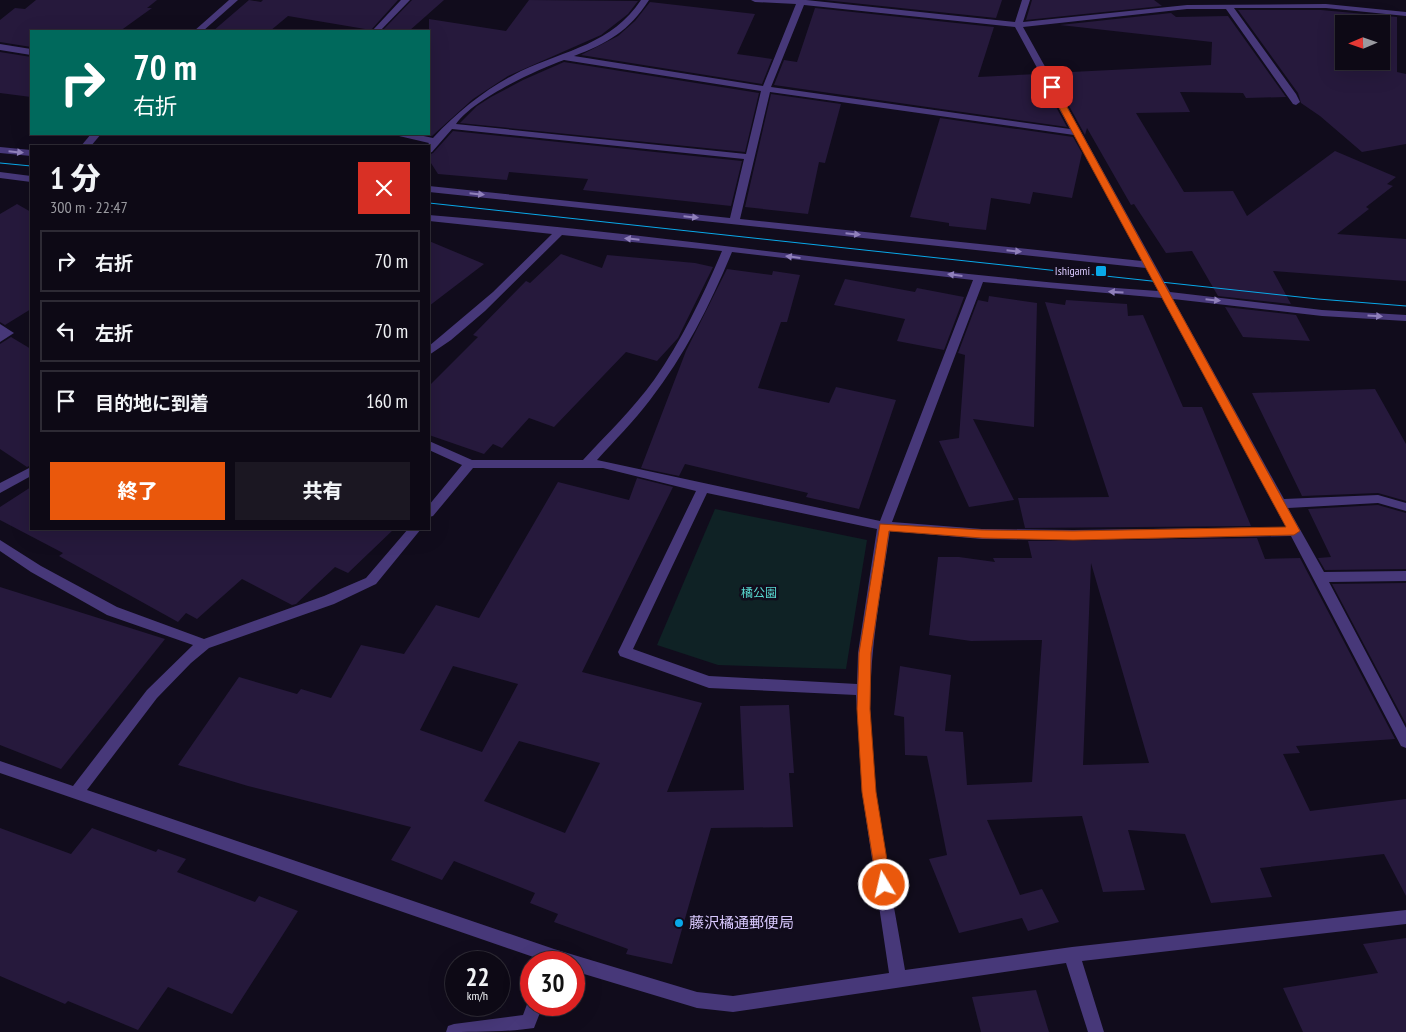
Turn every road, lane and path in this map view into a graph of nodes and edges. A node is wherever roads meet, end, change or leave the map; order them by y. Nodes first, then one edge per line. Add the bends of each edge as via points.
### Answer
1 (234, 0) edge
2 (406, 0) edge
3 (645, 0) edge
4 (755, 0) edge
5 (1026, 0) edge
6 (802, 1) edge
7 (1305, 3) edge
8 (1228, 6) junction
9 (1406, 14) edge
10 (1018, 26) junction
11 (199, 30) edge
12 (377, 30) edge
13 (0, 47) edge
14 (30, 52) edge
15 (564, 57) junction
16 (766, 89) junction
17 (1296, 102) dead end
18 (450, 126) junction
19 (1078, 133) junction
20 (95, 135) edge
21 (407, 135) edge
22 (434, 140) junction
23 (87, 145) edge
24 (430, 148) edge
25 (0, 150) edge
26 (30, 154) edge
27 (749, 157) junction
28 (0, 175) edge
29 (30, 178) edge
30 (430, 189) edge
31 (430, 218) edge
32 (734, 222) junction
33 (560, 231) junction
34 (728, 249) junction
35 (1149, 265) junction
36 (979, 278) junction
37 (1165, 295) junction
38 (1406, 318) edge
39 (0, 326) edge
40 (0, 339) edge
41 (430, 351) edge
42 (430, 445) edge
43 (470, 464) junction
44 (586, 464) junction
45 (30, 472) edge
46 (703, 488) junction
47 (0, 489) edge
48 (1280, 504) junction
49 (1406, 507) edge
50 (430, 512) edge
51 (884, 526) junction
52 (414, 530) edge
53 (1294, 531) junction
54 (0, 545) edge
55 (1406, 576) edge
56 (1320, 577) junction
57 (204, 644) junction
58 (864, 690) junction
59 (1406, 742) edge
60 (0, 767) edge
61 (77, 792) junction
62 (1406, 917) edge
63 (528, 951) edge
64 (1072, 955) junction
65 (585, 969) edge
66 (898, 979) junction
67 (528, 1027) edge
68 (454, 1032) edge
69 (1096, 1032) edge

1 - 11 street
2 - 12 street
3 - 15 street via 624,26 610,37
4 - 6 street
5 - 10 street
6 - 10 street
6 - 16 street
7 - 8 street
7 - 9 street
8 - 10 street via 1158,10
8 - 17 street
10 - 19 street
13 - 14 street
15 - 16 street
15 - 18 street via 499,86
16 - 19 street
16 - 27 street
18 - 22 street
18 - 27 street
19 - 35 street
20 - 23 street
21 - 22 street
22 - 24 street
25 -> 26 street
27 - 32 street
28 - 29 street
30 -> 32 street
31 - 33 street
32 -> 35 street
34 -> 33 street
33 - 41 street via 513,280
36 -> 34 street
34 - 44 street via 712,289 684,341 646,398
35 - 37 street
37 -> 36 street
36 - 51 street
37 -> 38 street via 1322,313
37 - 48 street
39 - 40 street via 9,333
42 - 43 street
43 - 44 street
43 - 50 street
44 - 46 street via 603,464
45 - 47 street
46 - 51 street
46 - 58 street via 625,652 709,682
48 - 49 street via 1378,499
48 - 53 street
51 - 53 street via 982,534 1073,536
51 - 58 street via 865,653
52 - 57 street via 371,581 329,600
53 - 56 street
54 - 57 street via 112,611
55 - 56 street
56 - 59 street
57 - 61 street via 168,676
58 - 66 street via 869,792
60 - 61 street
61 - 63 street
62 - 64 street
64 - 66 street
64 - 69 street
65 - 66 street via 697,1000 733,1004
67 - 68 street

